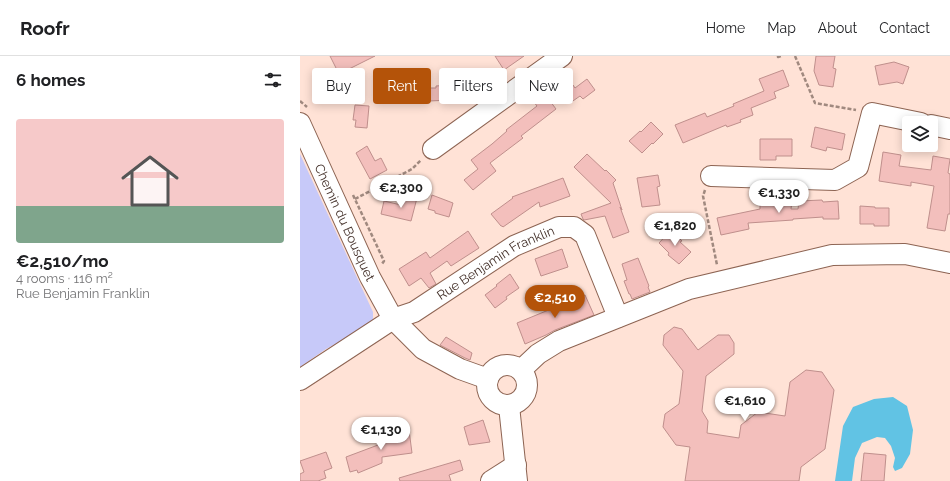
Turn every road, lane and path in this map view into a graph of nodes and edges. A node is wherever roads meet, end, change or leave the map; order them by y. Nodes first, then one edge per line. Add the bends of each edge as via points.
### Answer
1 (562, 56) edge
2 (794, 56) edge
3 (872, 113) junction
4 (902, 119) edge
5 (300, 123) edge
6 (938, 126) edge
7 (950, 129) edge
8 (433, 149) joint
9 (711, 176) joint
10 (335, 201) junction
11 (950, 263) edge
12 (721, 282) junction
13 (618, 317) junction
14 (394, 319) junction
15 (521, 370) junction
16 (488, 379) junction
17 (300, 380) edge
18 (509, 406) junction
19 (516, 473) edge
20 (491, 481) edge

1 - 8 street
2 - 3 path via 815,103
3 - 4 street
3 - 9 street via 858,168 835,180
5 - 10 street, Chemin du Bousquet
6 - 7 street
8 - 10 path via 412,169 355,199
9 - 12 path via 703,196
10 - 14 street, Chemin du Bousquet via 370,277
11 - 12 street via 905,254 832,255
12 - 13 street via 689,289
13 - 14 street, Rue Benjamin Franklin via 585,235 574,227 559,227 514,246 414,312
13 - 15 street via 559,341 538,354
14 - 16 street, Chemin du Bousquet via 423,349 460,370
14 - 17 street
15 - 16 street via 513,366 502,366 492,371
15 - 18 street via 527,380 527,392 520,402
16 - 18 street via 487,386 491,398
18 - 19 street
19 - 20 street

